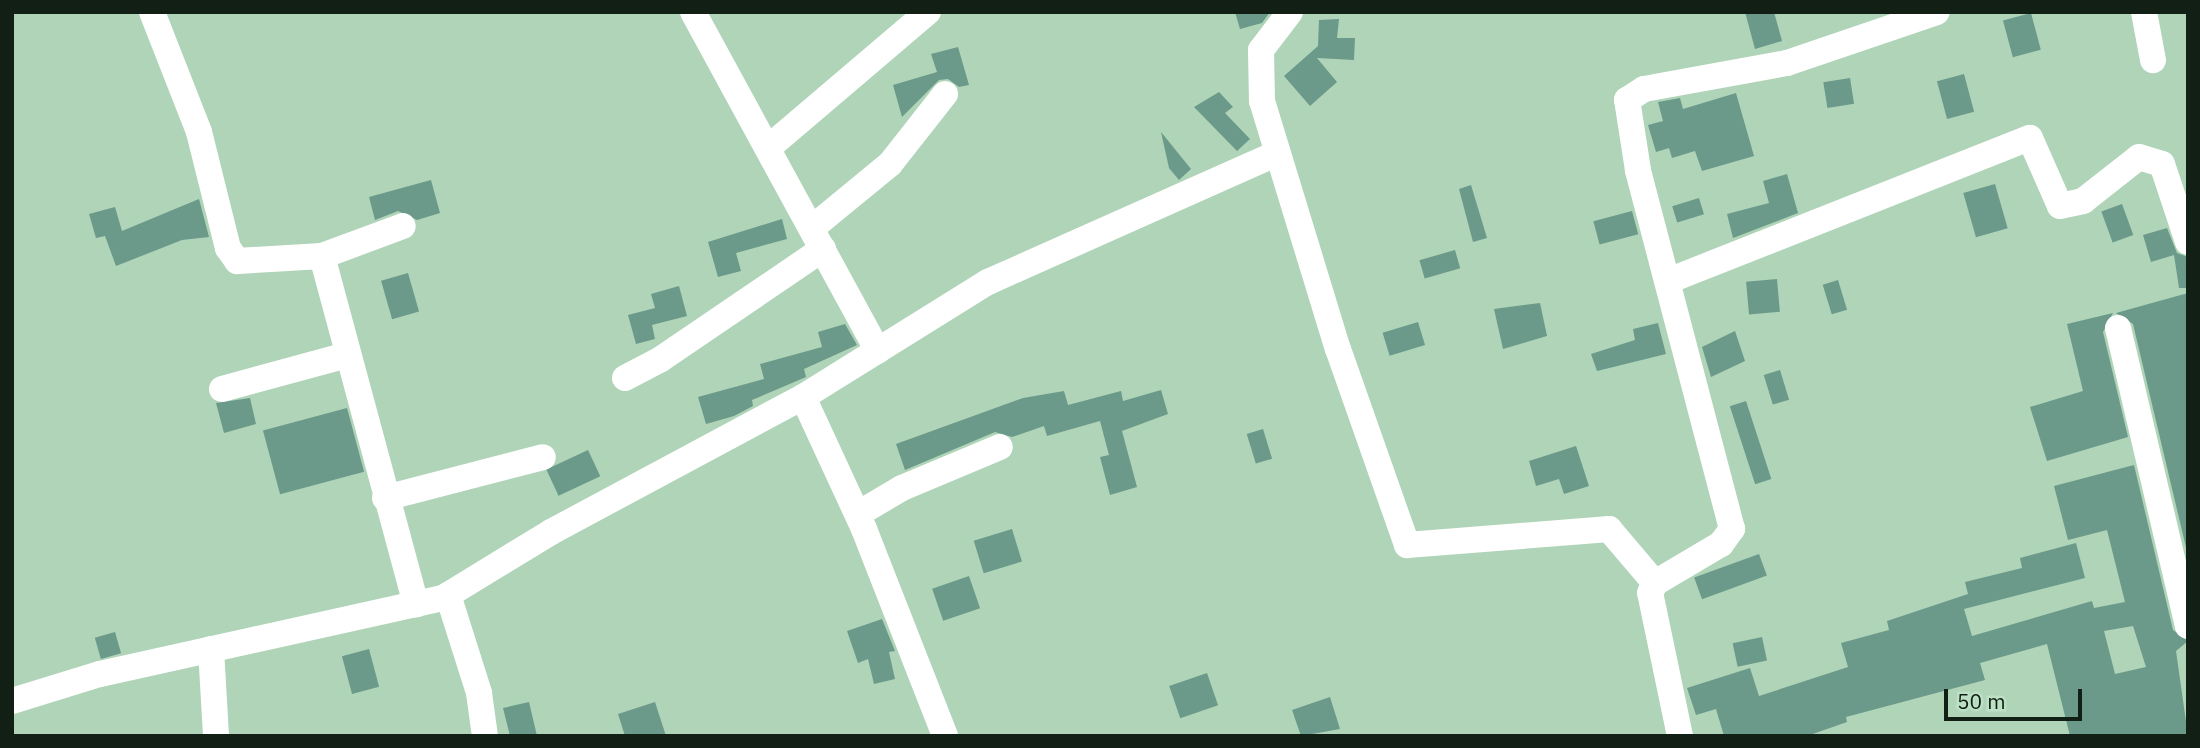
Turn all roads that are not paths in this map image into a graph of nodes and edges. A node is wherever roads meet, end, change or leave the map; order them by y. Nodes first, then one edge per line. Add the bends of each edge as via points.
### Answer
1 (152, 12) edge
2 (693, 12) edge
3 (928, 12) edge
4 (1290, 12) edge
5 (1937, 12) edge
6 (2144, 12) edge
7 (2153, 60) dead end
8 (944, 94) dead end
9 (768, 148) junction
10 (1276, 154) junction
11 (403, 226) dead end
12 (817, 239) junction
13 (2188, 242) edge
14 (322, 257) junction
15 (1668, 281) junction
16 (2118, 328) dead end
17 (878, 351) junction
18 (347, 355) junction
19 (625, 377) dead end
20 (222, 389) dead end
21 (803, 397) junction
22 (1000, 447) dead end
23 (543, 457) dead end
24 (385, 498) junction
25 (858, 514) junction
26 (1655, 583) junction
27 (448, 595) junction
28 (416, 605) junction
29 (2188, 626) edge
30 (211, 649) junction
31 (12, 701) edge
32 (216, 736) edge
33 (485, 736) edge
34 (945, 736) edge
35 (1680, 736) edge

1 - 14 street via 199,132 228,248 237,261
2 - 9 street
3 - 9 street
4 - 10 street via 1257,64
5 - 15 street via 1787,63 1630,95 1626,115
6 - 7 street
8 - 12 street via 890,164
9 - 12 street
10 - 17 street via 988,282
10 - 26 street via 1407,545 1609,529
11 - 14 street
12 - 17 street
12 - 19 street
13 - 15 street via 2162,164 2139,157 2083,201 2060,206 2030,138
14 - 18 street
15 - 26 street via 1732,529 1721,544
16 - 29 street
17 - 21 street
18 - 20 street
18 - 24 street
21 - 25 street
21 - 27 street via 551,532
22 - 25 street via 902,488
23 - 24 street
24 - 28 street
25 - 34 street
26 - 35 street via 1650,593
27 - 28 street
27 - 33 street via 479,693
28 - 30 street
30 - 31 street via 100,674
30 - 32 street

